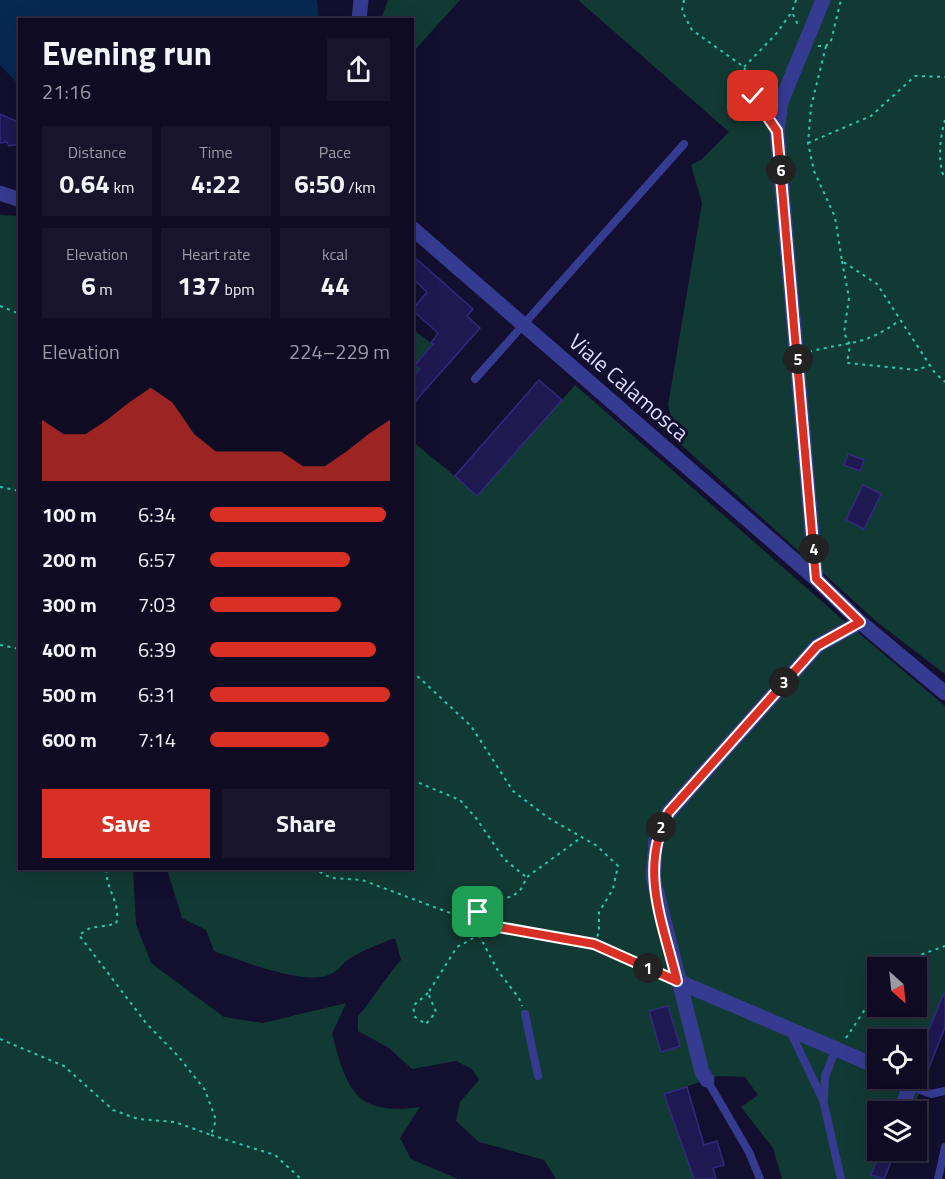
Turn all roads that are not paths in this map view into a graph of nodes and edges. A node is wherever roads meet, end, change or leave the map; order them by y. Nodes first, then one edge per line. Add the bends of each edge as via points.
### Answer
1 (361, 0) edge
2 (823, 0) edge
3 (359, 18) edge
4 (684, 144) dead end
5 (0, 193) edge
6 (18, 199) edge
7 (414, 230) edge
8 (523, 325) junction
9 (475, 379) dead end
10 (816, 579) junction
11 (860, 622) junction
12 (945, 693) edge
13 (677, 981) junction
14 (525, 1014) road end
15 (789, 1028) junction
16 (837, 1049) junction
17 (867, 1062) edge
18 (538, 1076) dead end
19 (706, 1080) joint
20 (910, 1089) edge
21 (945, 1091) edge
22 (824, 1100) junction
23 (945, 1147) edge
24 (760, 1179) edge
25 (840, 1179) edge
26 (938, 1179) edge

1 - 3 street
2 - 10 street via 781,102 777,131
4 - 8 lane
5 - 6 street
7 - 8 street, Viale Calamosca
8 - 9 lane
8 - 10 street, Viale Calamosca
10 - 11 street, Viale Calamosca
11 - 12 street, Viale Calamosca
11 - 13 street via 817,646 676,804 661,827 652,859 653,877
13 - 15 street
13 - 19 street
14 - 18 lane
15 - 16 street
15 - 22 lane
16 - 17 street
16 - 22 lane via 825,1077
19 - 24 lane via 749,1152
20 - 21 lane via 931,1094
22 - 25 lane
23 - 26 lane

